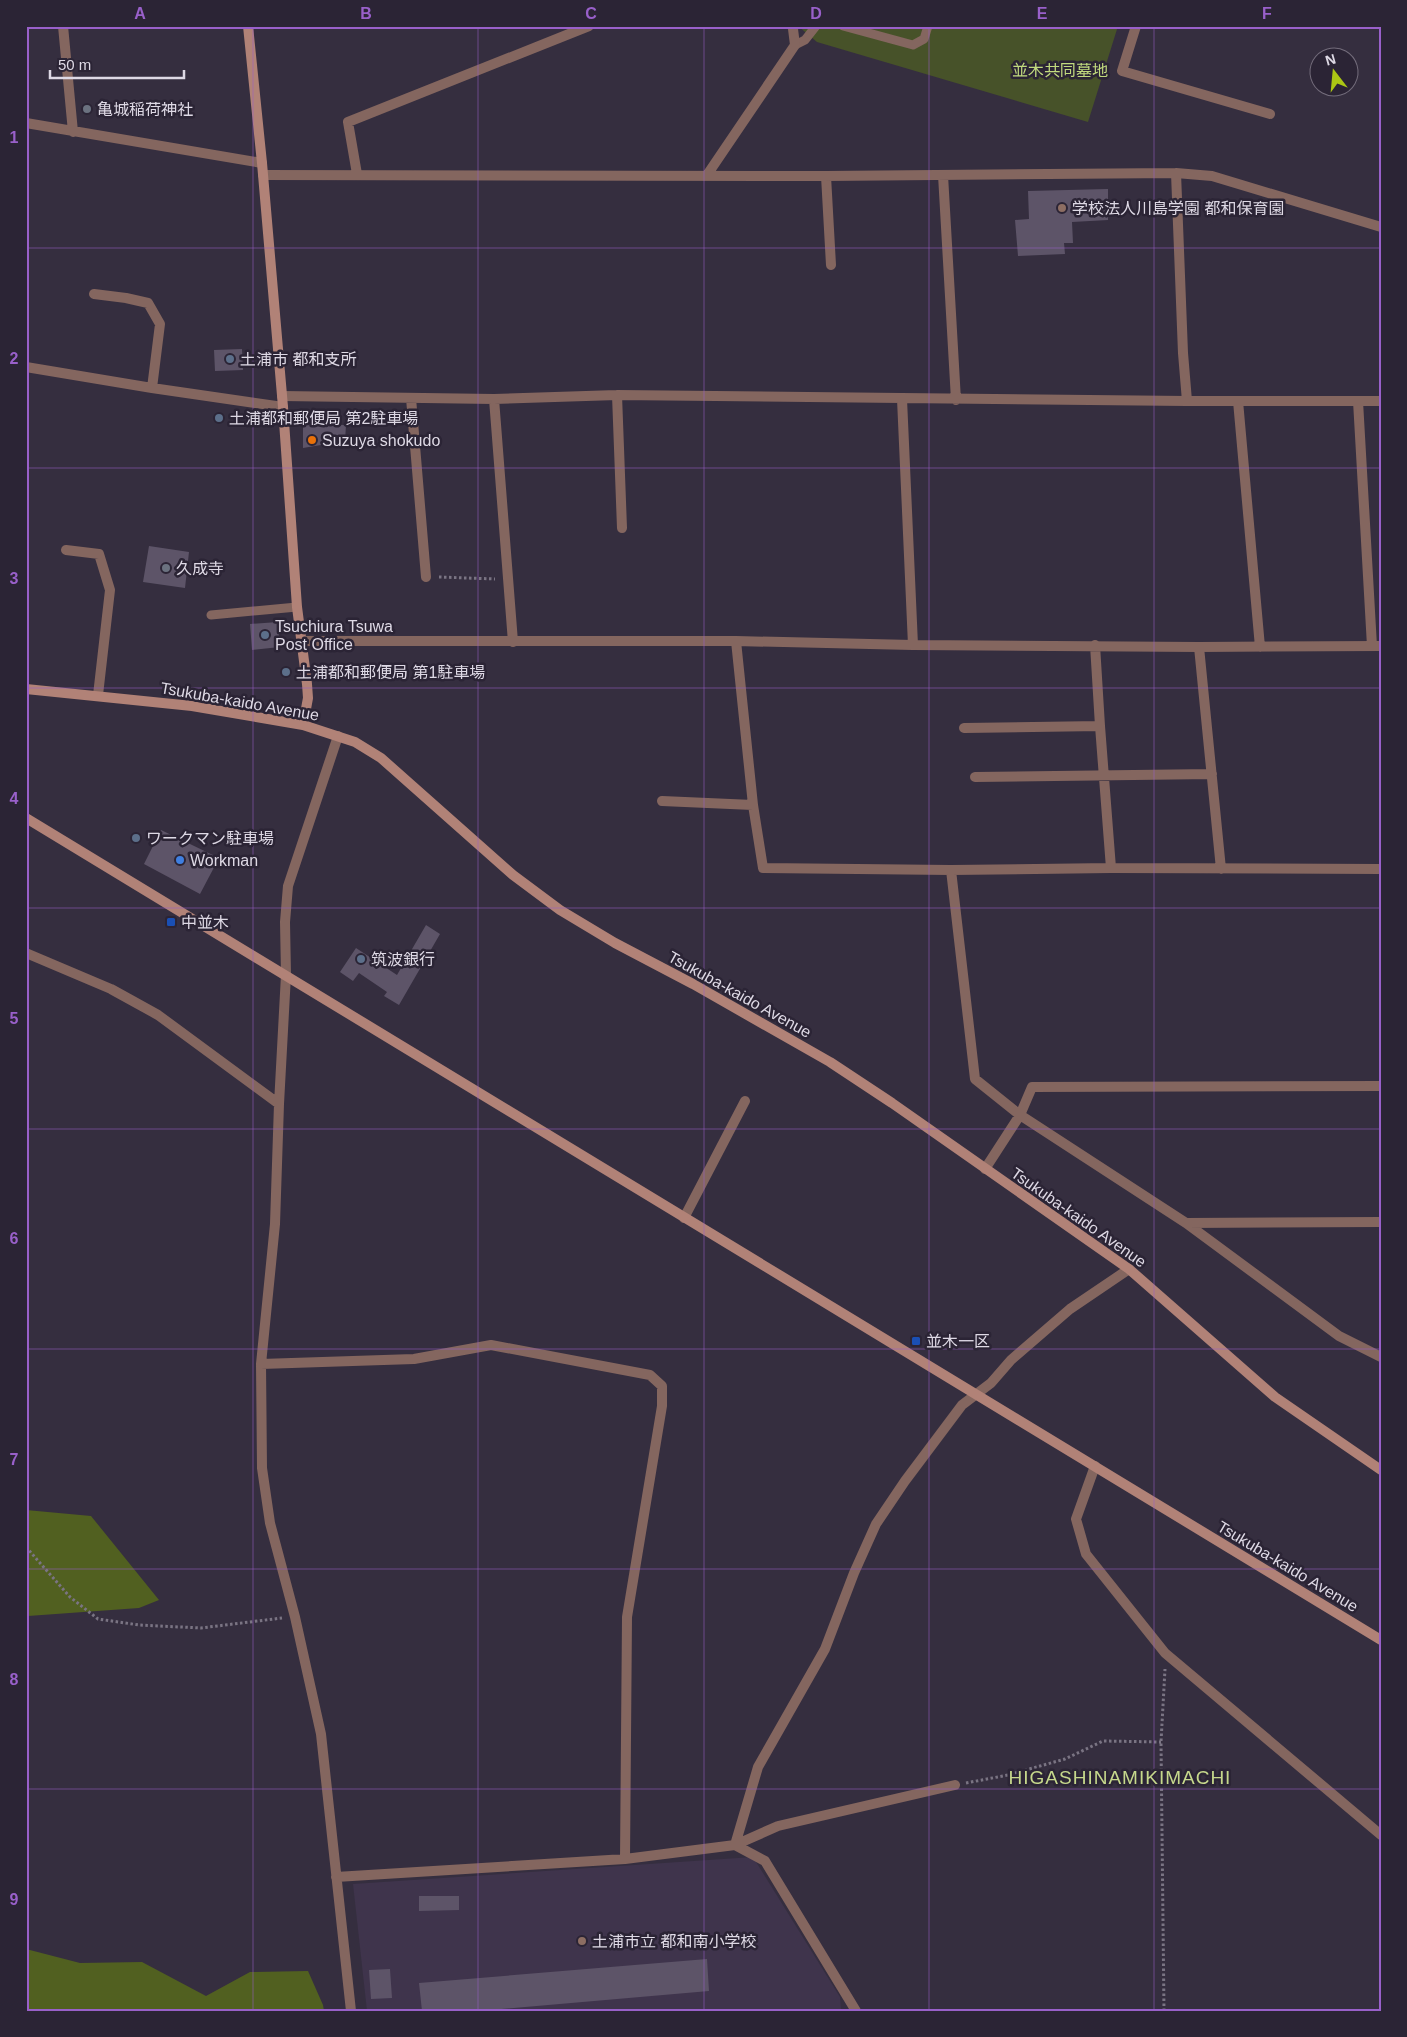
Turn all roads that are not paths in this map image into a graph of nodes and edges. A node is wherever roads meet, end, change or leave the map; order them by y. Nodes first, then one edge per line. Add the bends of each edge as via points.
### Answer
1 (64, 26) edge
2 (248, 26) edge
3 (589, 26) edge
4 (816, 26) edge
5 (843, 26) edge
6 (928, 26) edge
7 (1136, 26) edge
8 (792, 27) edge
9 (795, 45) junction
10 (1270, 114) dead end
11 (26, 123) edge
12 (73, 132) junction
13 (262, 163) junction
14 (1176, 173) junction
15 (357, 174) junction
16 (263, 175) junction
17 (707, 175) junction
18 (943, 175) junction
19 (826, 176) junction
20 (1381, 227) edge
21 (831, 265) dead end
22 (94, 294) dead end
23 (26, 368) edge
24 (152, 388) junction
25 (617, 395) junction
26 (411, 398) junction
27 (494, 399) junction
28 (902, 399) junction
29 (956, 400) junction
30 (1188, 401) junction
31 (1238, 401) junction
32 (1358, 401) junction
33 (1381, 401) edge
34 (283, 402) junction
35 (622, 528) dead end
36 (66, 550) dead end
37 (426, 577) road end
38 (297, 607) junction
39 (211, 614) dead end
40 (302, 641) junction
41 (736, 641) junction
42 (513, 642) junction
43 (913, 645) junction
44 (1095, 645) junction
45 (1377, 646) edge
46 (1199, 647) junction
47 (1260, 647) junction
48 (26, 689) edge
49 (98, 695) junction
50 (303, 724) junction
51 (1100, 726) junction
52 (964, 728) dead end
53 (338, 736) junction
54 (1212, 774) junction
55 (1104, 776) junction
56 (975, 778) dead end
57 (662, 801) dead end
58 (753, 805) junction
59 (26, 818) edge
60 (1111, 868) junction
61 (1220, 869) junction
62 (1381, 869) edge
63 (951, 870) junction
64 (26, 954) edge
65 (286, 975) junction
66 (1381, 1086) edge
67 (745, 1101) dead end
68 (278, 1104) junction
69 (1020, 1115) junction
70 (985, 1169) junction
71 (684, 1218) junction
72 (1381, 1222) edge
73 (1186, 1223) junction
74 (1129, 1269) junction
75 (1381, 1357) edge
76 (261, 1364) junction
77 (978, 1394) junction
78 (1096, 1466) junction
79 (1381, 1470) edge
80 (1381, 1640) edge
81 (954, 1785) road end
82 (1381, 1835) edge
83 (736, 1844) junction
84 (625, 1859) junction
85 (336, 1877) junction
86 (351, 2011) edge
87 (856, 2011) edge

1 - 12 street
2 - 13 street
3 - 15 street via 348,122
4 - 9 lane via 805,40
5 - 6 lane via 913,45 924,39
7 - 10 street via 1122,71
8 - 9 street
9 - 17 street
11 - 12 street
12 - 13 street
13 - 16 street
14 - 18 street
14 - 20 street via 1212,176
14 - 30 street
15 - 16 street
15 - 17 street
16 - 34 street
17 - 19 street
18 - 19 street
18 - 29 street
19 - 21 street
22 - 24 street via 148,303 160,324
23 - 24 street
24 - 34 street
25 - 27 street
25 - 28 street
25 - 35 street
26 - 27 street
26 - 34 street
26 - 37 street
27 - 42 street
28 - 29 street
28 - 43 street
29 - 30 street
30 - 31 street
31 - 32 street
31 - 47 street
32 - 33 street
32 - 45 street
34 - 38 street
36 - 49 street via 98,554 110,590
38 - 39 lane
38 - 40 street
40 - 42 street
40 - 50 street via 308,698
41 - 42 street
41 - 43 street
41 - 58 street
43 - 44 street
44 - 46 street
44 - 51 street
45 - 47 street
46 - 47 street
46 - 54 street
48 - 49 street, Tsukuba-kaido Avenue
49 - 50 street, Tsukuba-kaido Avenue
50 - 53 street, Tsukuba-kaido Avenue
51 - 52 street
51 - 55 street
53 - 65 street via 288,886
53 - 70 street, Tsukuba-kaido Avenue via 381,758 513,875 560,910 830,1062
54 - 55 street
54 - 61 street
55 - 56 street
55 - 60 street
57 - 58 street
58 - 63 street via 764,868
59 - 65 street, Tsukuba-kaido Avenue
60 - 61 street
60 - 63 street
61 - 62 street
63 - 69 street via 975,1079
64 - 68 street via 111,989 158,1015
65 - 68 street
65 - 71 street, Tsukuba-kaido Avenue
66 - 69 street via 1032,1087
67 - 71 street
68 - 76 street via 275,1224
69 - 70 street
69 - 73 street
70 - 74 street, Tsukuba-kaido Avenue
71 - 77 street, Tsukuba-kaido Avenue
72 - 73 street
73 - 75 street via 1339,1336
74 - 77 street via 1070,1309 1011,1360
74 - 79 street, Tsukuba-kaido Avenue via 1276,1397
76 - 84 street via 414,1359 491,1345 650,1375 662,1386 662,1406 627,1617
76 - 85 street via 262,1468 270,1523 321,1734
77 - 78 street, Tsukuba-kaido Avenue
77 - 83 street via 962,1405 932,1443 876,1524 825,1649 758,1767
78 - 80 street, Tsukuba-kaido Avenue
78 - 82 street via 1076,1518 1086,1554 1165,1653
81 - 83 street via 778,1826
83 - 84 street
83 - 87 street via 765,1861
84 - 85 street
85 - 86 street

